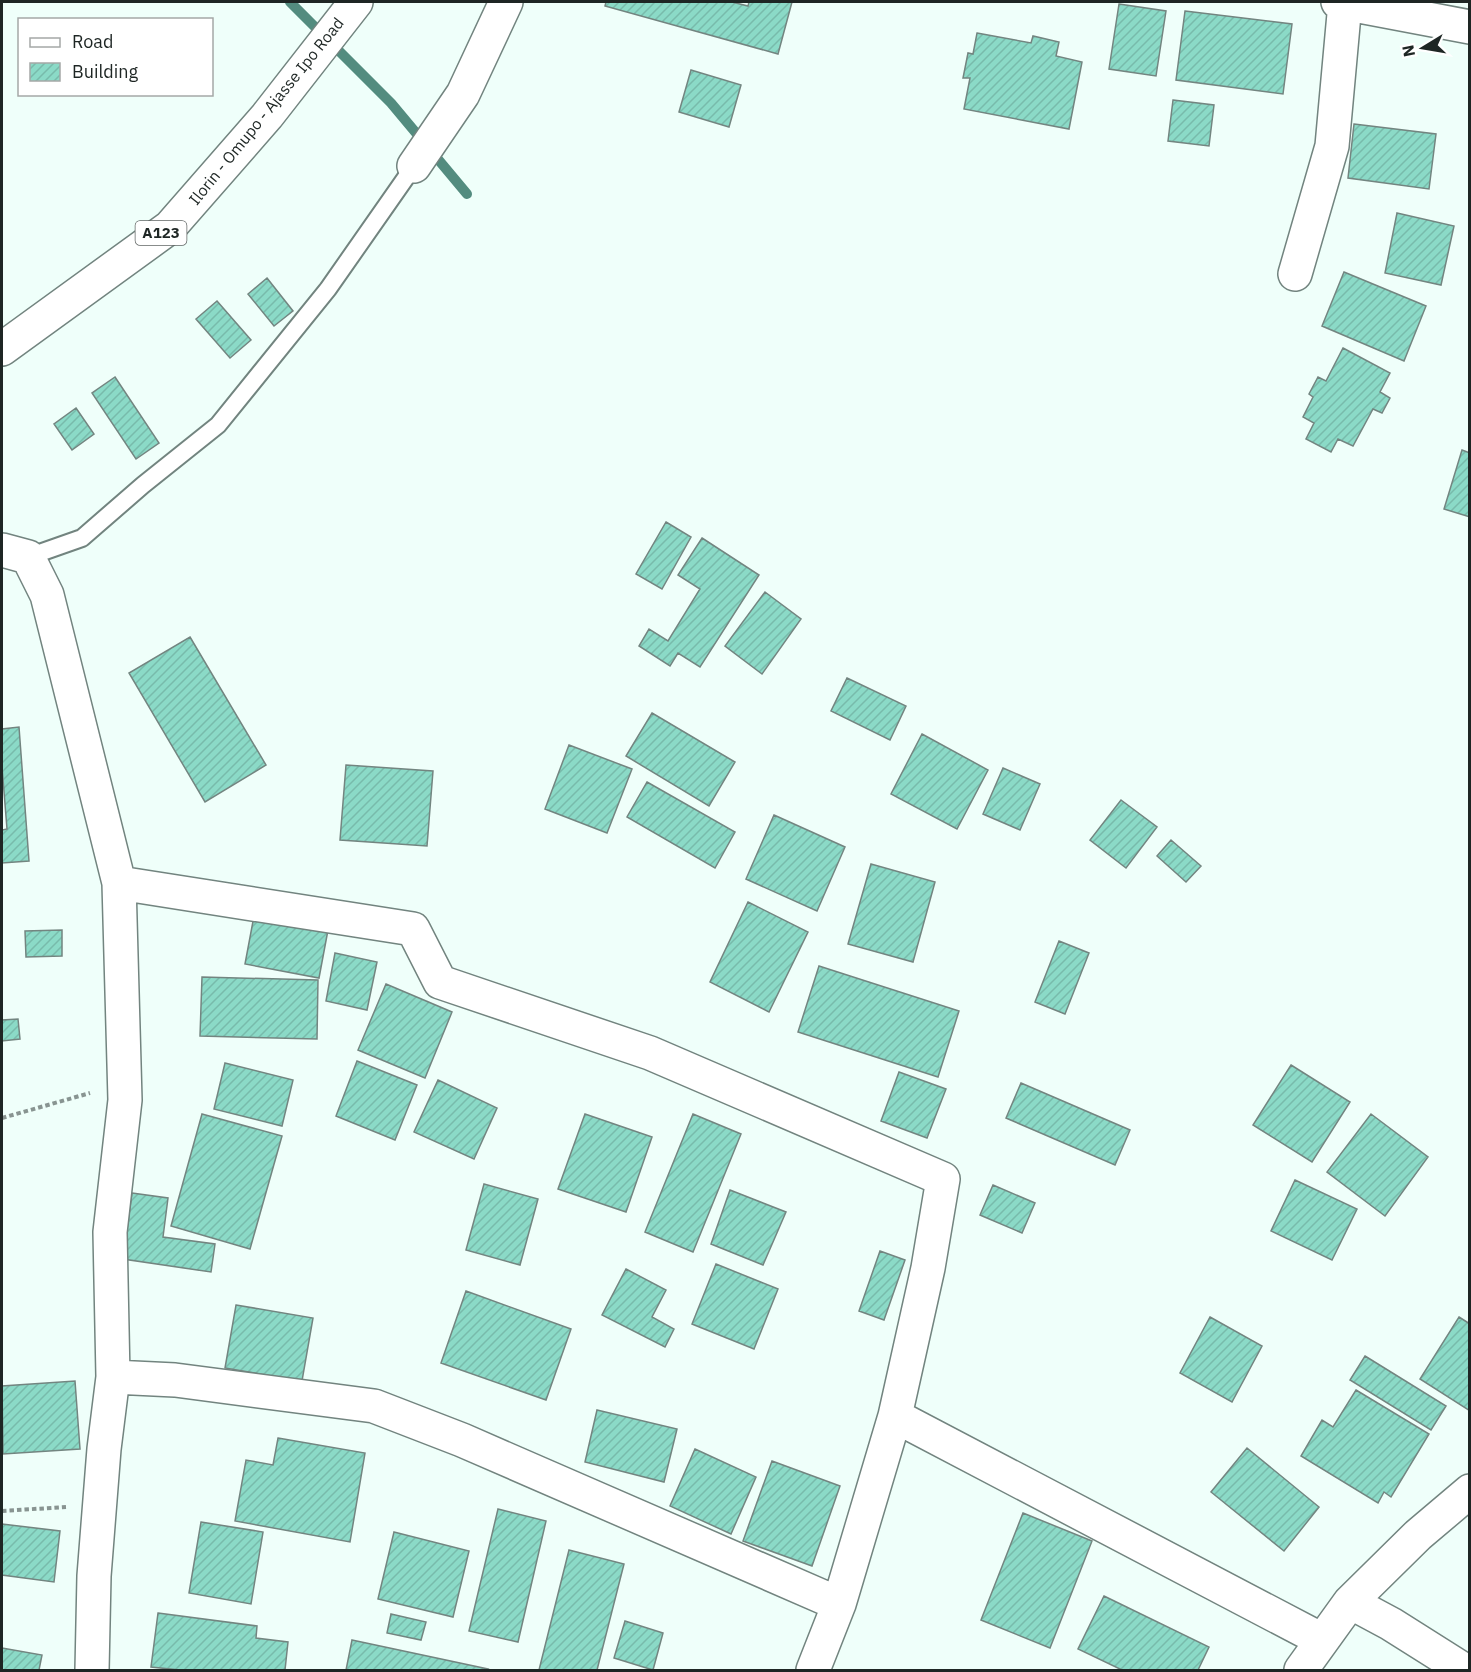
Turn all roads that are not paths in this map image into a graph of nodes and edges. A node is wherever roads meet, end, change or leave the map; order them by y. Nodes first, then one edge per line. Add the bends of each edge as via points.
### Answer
1 (356, 2) edge
2 (506, 2) edge
3 (1342, 2) edge
4 (1470, 27) edge
5 (414, 166) joint
6 (1295, 274) dead end
7 (2, 349) edge
8 (14, 554) edge
9 (119, 883) junction
10 (112, 1377) junction
11 (895, 1416) junction
12 (1470, 1491) edge
13 (1350, 1602) junction
14 (839, 1604) junction
15 (1322, 1640) junction
16 (92, 1671) edge
17 (813, 1671) edge
18 (1301, 1671) edge
19 (1464, 1671) edge

1 - 7 main road, Ilorin - Omupo - Ajasse Ipo Road / A123 via 267,116 170,227
2 - 5 main road via 463,94
3 - 4 main road
3 - 6 main road via 1332,146
5 - 8 lane via 328,289 218,425 82,538
8 - 9 main road via 47,595
9 - 10 main road via 125,1100 110,1232
9 - 11 main road via 413,930 440,982 650,1053 943,1179
10 - 14 main road via 175,1380 374,1406 462,1440
10 - 16 main road via 94,1576
11 - 14 main road
11 - 15 main road
12 - 13 main road via 1418,1535
13 - 15 main road
13 - 19 main road
14 - 17 main road
15 - 18 main road

